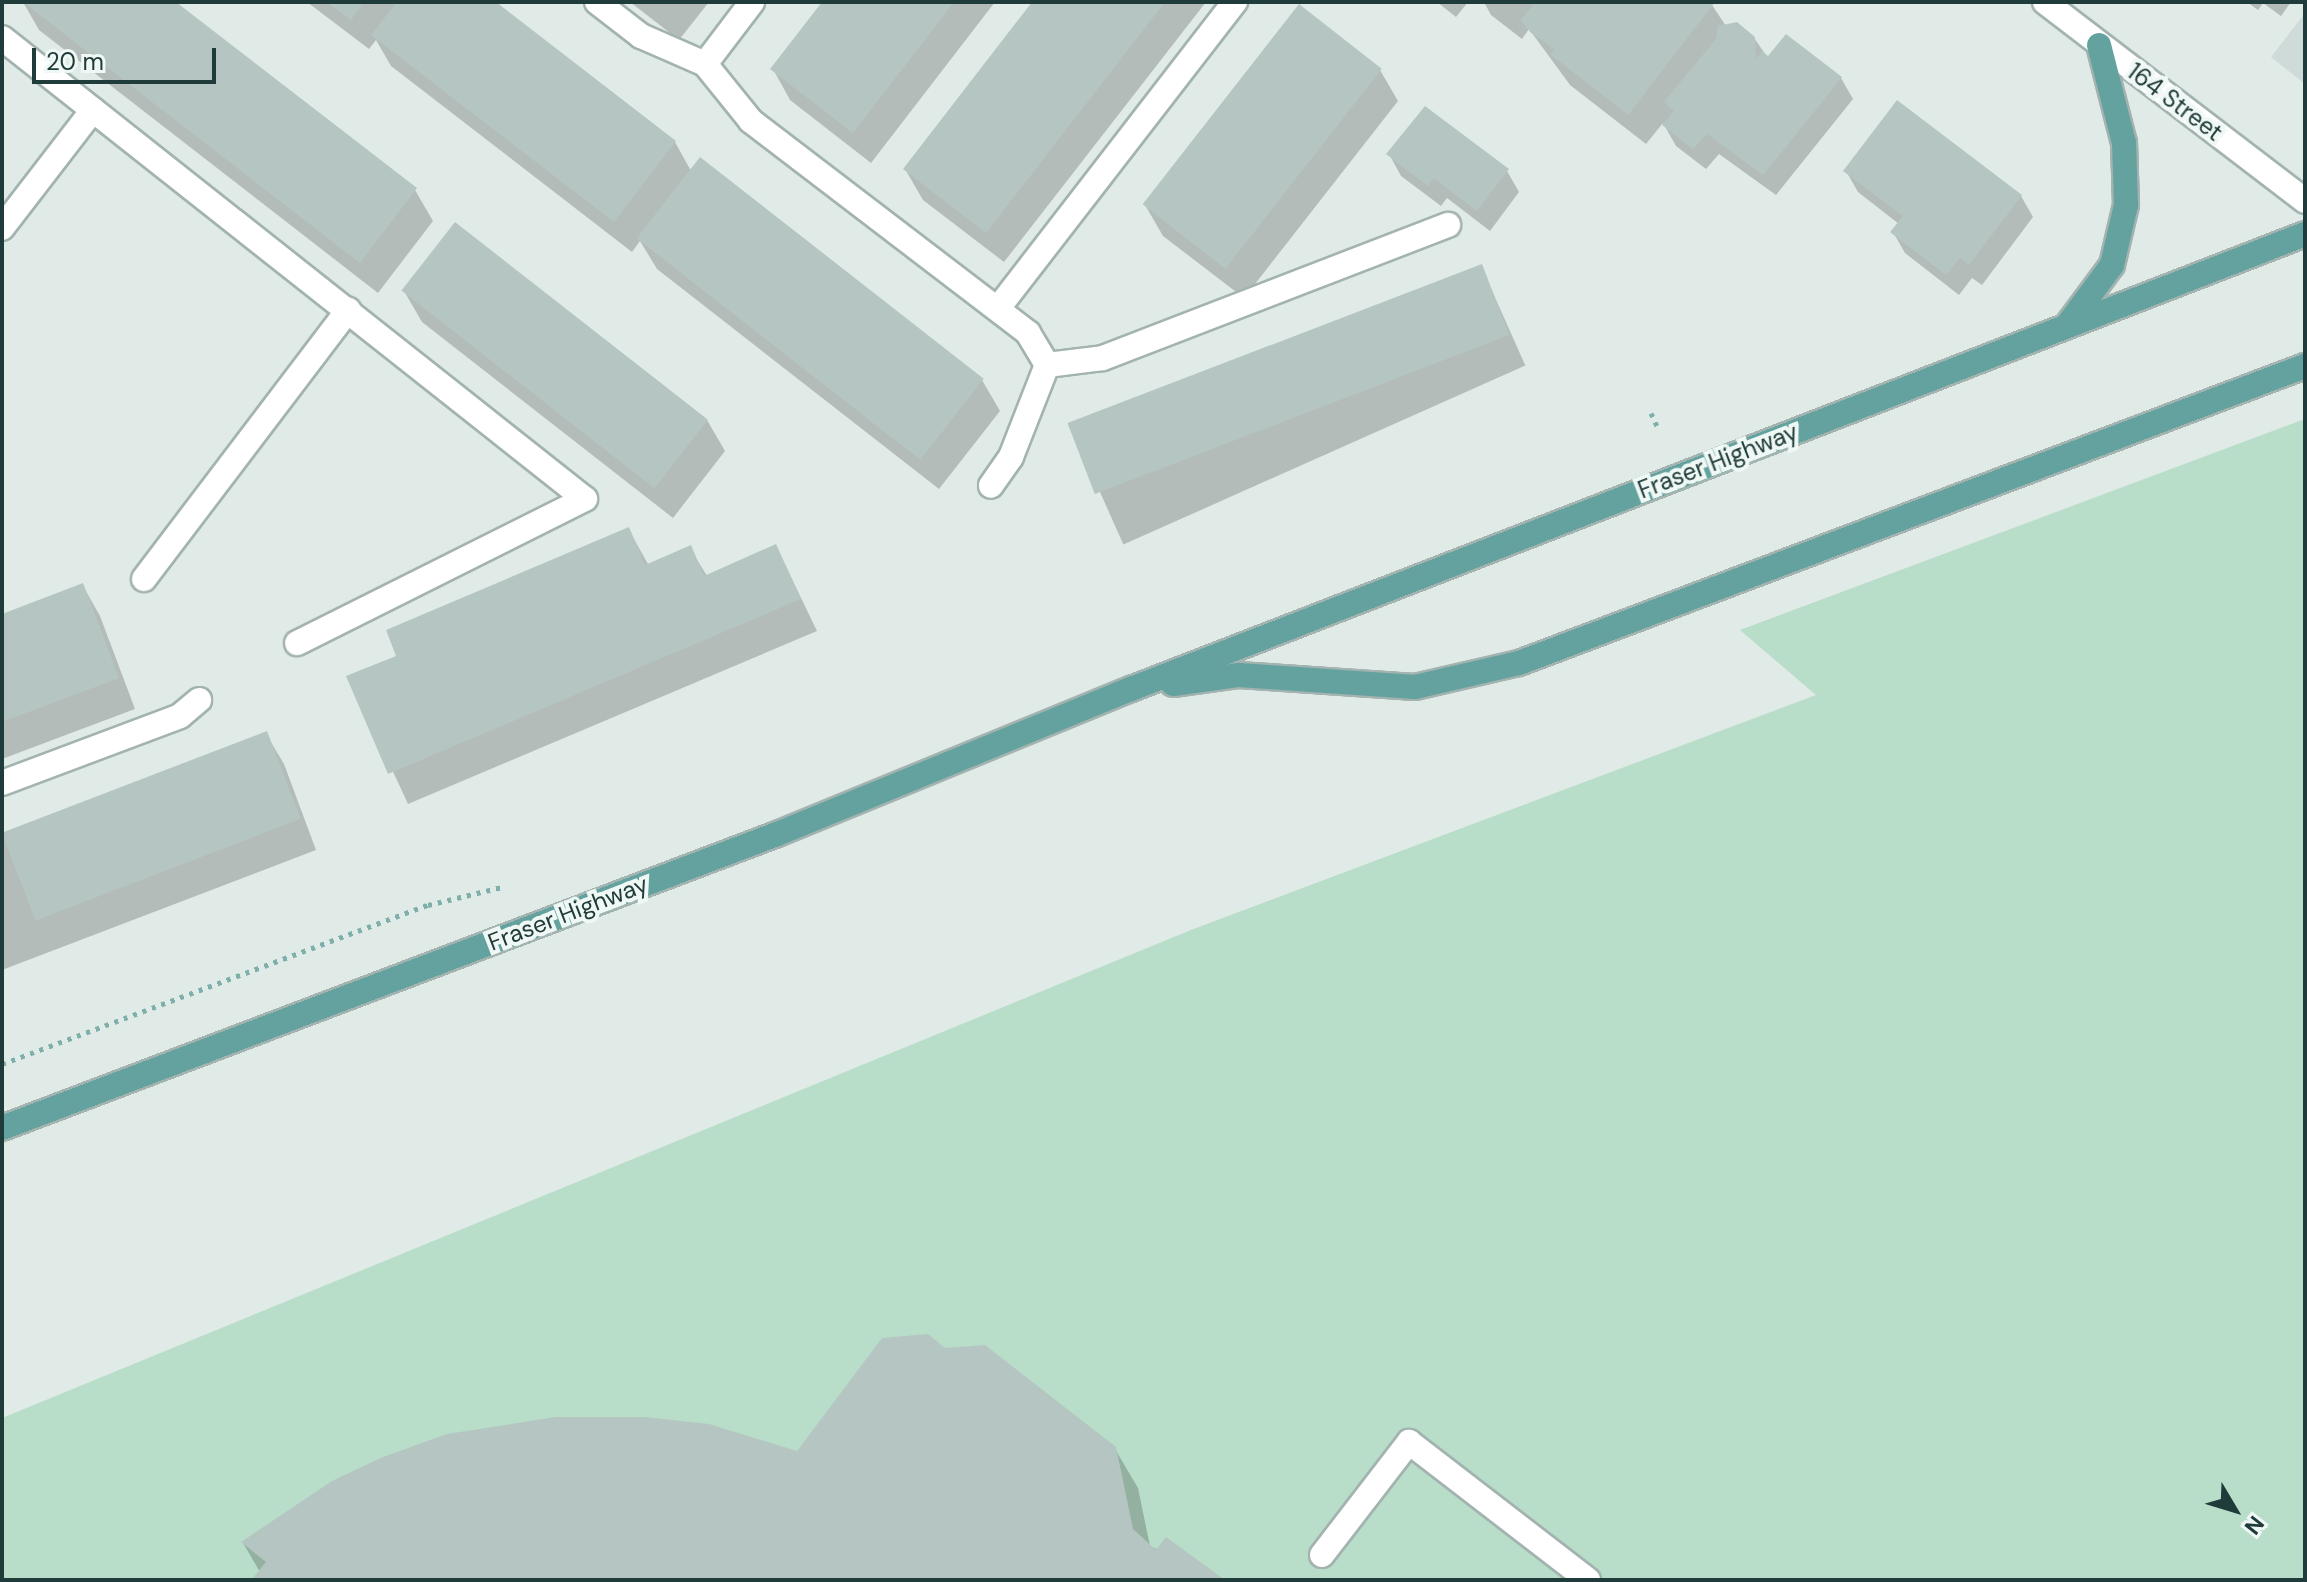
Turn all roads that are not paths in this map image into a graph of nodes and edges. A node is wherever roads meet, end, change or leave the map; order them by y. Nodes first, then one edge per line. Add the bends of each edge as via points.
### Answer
1 (597, 2) edge
2 (752, 2) edge
3 (1235, 2) edge
4 (2045, 2) edge
5 (2, 38) edge
6 (2099, 45) junction
7 (705, 64) junction
8 (93, 110) junction
9 (2305, 201) edge
10 (1448, 225) dead end
11 (2, 228) edge
12 (2305, 234) edge
13 (999, 307) junction
14 (348, 310) junction
15 (2068, 325) junction
16 (1047, 365) junction
17 (2305, 366) edge
18 (991, 486) dead end
19 (144, 579) dead end
20 (297, 643) dead end
21 (1131, 689) junction
22 (199, 700) dead end
23 (2, 783) edge
24 (2, 1128) edge
25 (1322, 1555) dead end
26 (1588, 1580) edge

1 - 7 street via 641,36
2 - 7 street
3 - 13 street
4 - 6 street, 164 Street
5 - 8 street
6 - 9 street, 164 Street
6 - 15 main road via 2124,143 2126,205 2112,265
7 - 13 street via 744,115
8 - 11 street
8 - 14 street
10 - 16 street via 1103,358
12 - 15 main road, Fraser Highway
13 - 16 street via 1028,333
14 - 19 street
14 - 20 street via 585,499
15 - 21 main road, Fraser Highway
16 - 18 street via 1011,457
17 - 21 main road, Fraser Highway via 1519,663 1415,687 1239,675
21 - 24 main road, Fraser Highway via 777,834
22 - 23 street via 180,716
25 - 26 street via 1409,1442

